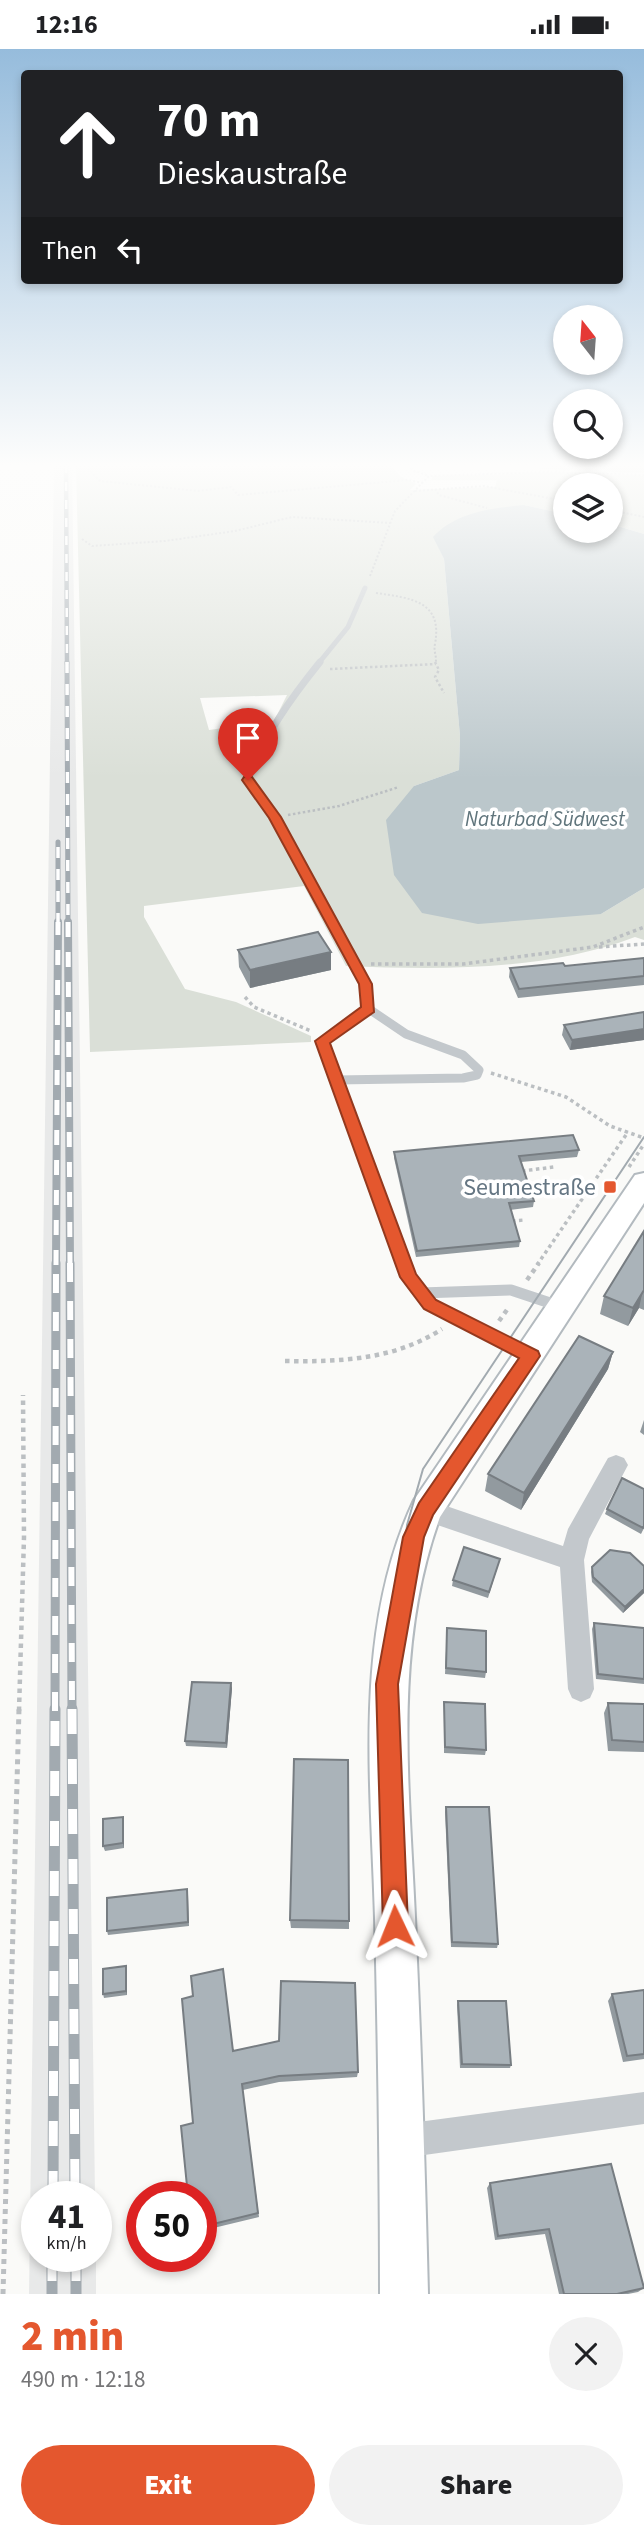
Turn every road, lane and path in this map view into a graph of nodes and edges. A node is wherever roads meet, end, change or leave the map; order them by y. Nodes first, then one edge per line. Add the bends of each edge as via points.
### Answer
1 (372, 569) edge
2 (364, 589) junction
3 (436, 664) junction
4 (313, 669) junction
5 (444, 693) dead end
6 (399, 787) dead end
7 (275, 817) junction
8 (644, 927) edge
9 (644, 944) edge
10 (593, 947) junction
11 (352, 963) junction
12 (245, 997) dead end
13 (369, 1009) junction
14 (327, 1037) junction
15 (479, 1070) junction
16 (336, 1080) junction
17 (628, 1132) junction
18 (644, 1137) edge
19 (554, 1167) dead end
20 (513, 1171) edge
21 (644, 1182) edge
22 (524, 1220) dead end
23 (511, 1222) edge
24 (538, 1264) dead end
25 (421, 1293) junction
26 (563, 1307) junction
27 (455, 1319) junction
28 (531, 1356) junction
29 (285, 1361) dead end
30 (23, 1395) dead end
31 (616, 1465) dead end
32 (426, 1510) junction
33 (572, 1560) junction
34 (581, 1689) dead end
35 (644, 2108) edge
36 (403, 2141) junction
37 (3, 2294) edge
38 (404, 2294) edge

1 - 2 path
2 - 3 path via 427,606 434,613 438,625 433,646
2 - 4 lane via 348,627
3 - 4 path
3 - 5 path via 435,677
4 - 7 lane via 259,749 248,780
6 - 7 path via 340,806
7 - 11 lane
8 - 10 path
9 - 10 path
10 - 11 path via 463,964
11 - 13 lane via 365,984
12 - 14 path via 254,1007
13 - 14 lane
13 - 15 lane via 406,1034 470,1058
14 - 16 lane via 322,1041
15 - 16 lane via 477,1075 463,1078
15 - 17 path via 566,1097 610,1126
16 - 25 lane via 409,1277
17 - 18 path
17 - 24 path
19 - 20 path
21 - 26 main road
22 - 23 path
25 - 26 lane via 511,1290
25 - 27 lane
26 - 28 main road
27 - 28 lane
27 - 29 path via 433,1336 400,1349 360,1357
28 - 32 main road
30 - 37 path via 23,1564
31 - 33 street via 578,1537
32 - 33 street
32 - 36 main road via 414,1537 387,1684
33 - 34 street
35 - 36 street
36 - 38 main road

